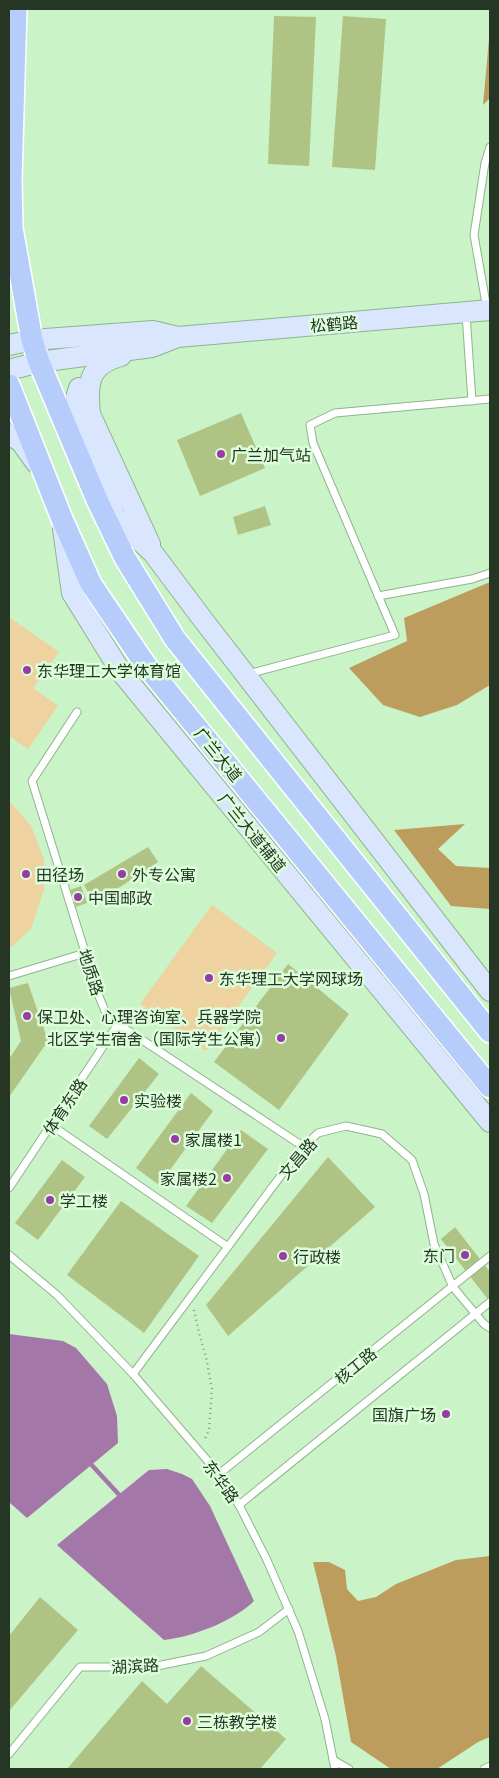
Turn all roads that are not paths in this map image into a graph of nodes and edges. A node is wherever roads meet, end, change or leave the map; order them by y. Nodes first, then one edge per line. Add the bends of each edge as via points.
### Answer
1 (16, 9) edge
2 (490, 147) edge
3 (489, 310) edge
4 (466, 312) junction
5 (178, 337) junction
6 (32, 340) junction
7 (9, 345) edge
8 (152, 347) junction
9 (107, 360) junction
10 (39, 362) junction
11 (9, 370) edge
12 (9, 385) edge
13 (490, 399) edge
14 (472, 400) junction
15 (9, 434) edge
16 (43, 472) junction
17 (97, 500) junction
18 (116, 517) junction
19 (62, 519) junction
20 (154, 552) junction
21 (490, 573) edge
22 (378, 596) junction
23 (245, 675) junction
24 (77, 712) dead end
25 (85, 952) junction
26 (9, 976) edge
27 (490, 991) edge
28 (118, 1024) junction
29 (490, 1032) edge
30 (490, 1087) edge
31 (490, 1122) edge
32 (51, 1125) junction
33 (304, 1147) junction
34 (9, 1188) edge
35 (228, 1247) junction
36 (9, 1255) edge
37 (490, 1256) edge
38 (453, 1287) junction
39 (490, 1302) edge
40 (476, 1314) junction
41 (490, 1328) edge
42 (133, 1374) junction
43 (219, 1474) junction
44 (240, 1506) junction
45 (289, 1609) junction
46 (9, 1754) edge
47 (333, 1760) junction
48 (490, 1766) edge
49 (335, 1769) edge
50 (349, 1769) edge
51 (484, 1769) edge

1 - 6 main road via 12,228
2 - 3 lane via 474,235
3 - 4 main road, 松鹤路
4 - 5 main road, 松鹤路
4 - 14 lane
5 - 6 main road, 松鹤路 via 153,331
5 - 8 main road, 松鹤路
6 - 7 main road, 松鹤路
6 - 10 main road
8 - 9 main road
8 - 10 main road, 松鹤路
9 - 18 main road via 88,369 80,381 76,419
9 - 20 main road via 90,379 90,414
10 - 11 main road, 松鹤路
10 - 17 main road
12 - 16 main road, 广兰大道
13 - 14 lane
14 - 22 lane via 335,413 310,425 313,443
15 - 16 main road via 21,442
16 - 19 main road, 广兰大道
17 - 18 main road
17 - 29 main road via 125,558 175,639
18 - 20 main road
19 - 30 main road, 广兰大道 via 91,584 145,664
19 - 31 main road, 广兰大道辅道 via 72,593 121,672
20 - 23 main road
21 - 22 lane
22 - 23 lane via 395,635
23 - 27 main road
24 - 25 lane, 地质路 via 32,781
25 - 26 lane
25 - 28 lane, 地质路 via 105,1011
28 - 32 lane, 体育东路
28 - 33 lane, 地质路
32 - 34 lane, 体育东路
32 - 35 lane
33 - 35 lane, 文昌路
33 - 38 lane, 文昌路 via 318,1133 346,1126 382,1134 412,1160 424,1194 434,1244
35 - 42 lane, 文昌路
36 - 42 lane, 东华路 via 57,1294
37 - 38 lane, 核工路
38 - 40 lane, 文昌路
38 - 43 lane, 核工路
39 - 40 lane
40 - 41 lane, 文昌路
40 - 44 lane
42 - 43 lane, 东华路
43 - 44 lane, 东华路
44 - 45 lane, 东华路
45 - 46 lane, 湖滨路 via 259,1632 206,1656 152,1667 80,1667
45 - 47 lane, 东华路 via 313,1676
47 - 49 lane, 东华路
47 - 50 lane
48 - 51 lane

